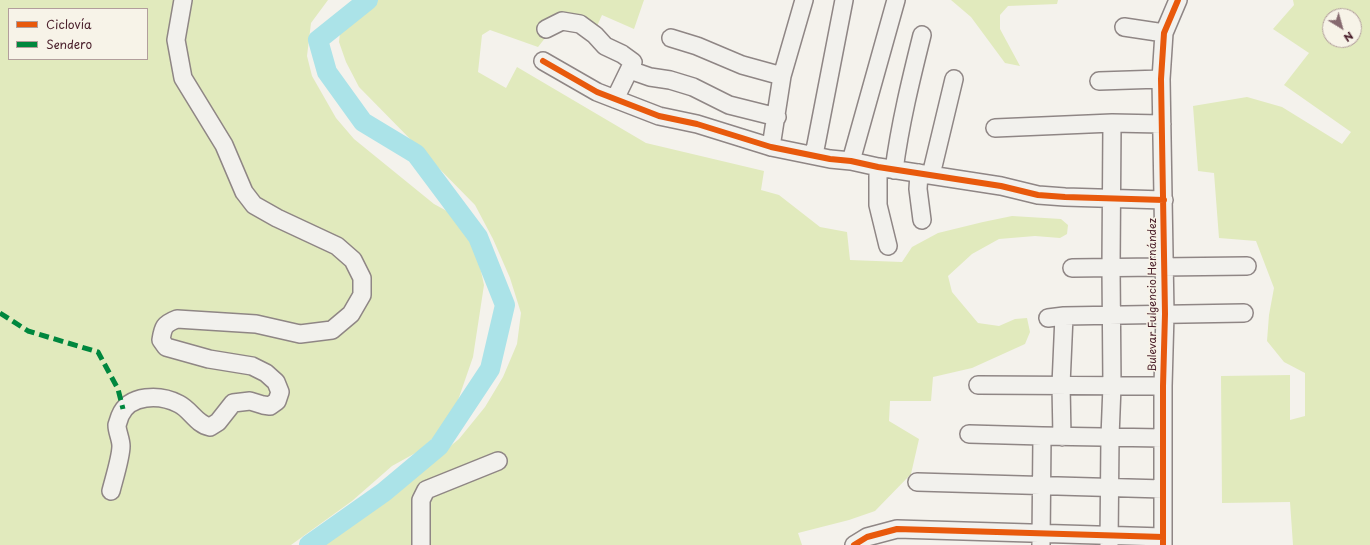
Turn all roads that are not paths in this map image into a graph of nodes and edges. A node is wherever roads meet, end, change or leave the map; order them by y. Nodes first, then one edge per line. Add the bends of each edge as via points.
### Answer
1 (183, 0) edge
2 (804, 0) edge
3 (844, 0) edge
4 (896, 0) edge
5 (1178, 0) edge
6 (1124, 27) dead end
7 (546, 29) dead end
8 (1164, 33) junction
9 (922, 35) dead end
10 (671, 38) dead end
11 (543, 61) dead end
12 (630, 70) junction
13 (782, 76) junction
14 (954, 79) dead end
15 (1162, 79) junction
16 (1099, 80) dead end
17 (615, 99) junction
18 (776, 116) junction
19 (1112, 123) junction
20 (1162, 124) junction
21 (995, 128) dead end
22 (771, 147) junction
23 (814, 155) junction
24 (851, 161) junction
25 (886, 168) junction
26 (925, 174) junction
27 (1111, 199) junction
28 (1164, 200) junction
29 (922, 220) dead end
30 (888, 246) dead end
31 (1247, 266) dead end
32 (1111, 267) junction
33 (1164, 267) junction
34 (1072, 268) dead end
35 (1244, 313) dead end
36 (1165, 314) junction
37 (1111, 315) junction
38 (978, 385) dead end
39 (1061, 385) junction
40 (1112, 386) junction
41 (1163, 386) junction
42 (969, 434) dead end
43 (1042, 436) junction
44 (1062, 437) junction
45 (1110, 437) junction
46 (1163, 438) junction
47 (498, 461) dead end
48 (917, 482) dead end
49 (1041, 485) junction
50 (1109, 487) junction
51 (1163, 489) junction
52 (111, 491) dead end
53 (1041, 539) edge
54 (1109, 540) edge
55 (1163, 541) edge
56 (421, 545) edge
57 (854, 545) edge

1 - 52 street via 176,40 183,78 224,146 244,192 254,205 336,246 353,260 362,278 362,295 351,314 332,330 300,334 256,324 177,319 167,323 162,330 161,340 166,347 209,359 252,366 276,382 280,392 277,401 270,406 250,401 233,403 218,422 210,427 204,426 178,404 162,399 145,398 130,402 123,409 117,424 121,446
2 - 13 street
3 - 23 street
4 - 24 street
5 - 8 street, Bulevar Fulgencio Hernández
6 - 8 street
7 - 12 street via 562,21 580,24 596,35 605,46 633,62
8 - 15 street, Bulevar Fulgencio Hernández
9 - 25 street via 896,152
10 - 13 street via 742,65
11 - 17 street via 597,92
12 - 17 street
12 - 18 street via 693,87 729,105
13 - 18 street
14 - 26 street
15 - 16 street
15 - 20 street, Bulevar Fulgencio Hernández
17 - 22 street via 659,116 697,124
18 - 22 street
19 - 20 street
19 - 21 street
19 - 27 street
20 - 28 street, Bulevar Fulgencio Hernández
22 - 23 street
23 - 24 street
24 - 25 street
25 - 26 street
25 - 30 street via 878,204
26 - 27 street via 1038,194
26 - 29 street via 918,190
27 - 28 street
27 - 32 street
28 - 33 street, Bulevar Fulgencio Hernández
31 - 33 street
32 - 33 street
32 - 34 street
32 - 37 street
33 - 36 street, Bulevar Fulgencio Hernández
35 - 36 street
36 - 37 street
36 - 41 street, Bulevar Fulgencio Hernández
37 - 39 street via 1056,317
37 - 40 street
38 - 39 street
39 - 40 street
39 - 44 street
40 - 41 street
40 - 45 street
41 - 46 street, Bulevar Fulgencio Hernández
42 - 43 street
43 - 44 street
43 - 49 street
44 - 45 street
45 - 46 street
45 - 50 street
46 - 51 street, Bulevar Fulgencio Hernández
47 - 56 street via 426,490 421,500
48 - 49 street
49 - 50 street
49 - 53 street
50 - 51 street
50 - 54 street
51 - 55 street, Bulevar Fulgencio Hernández
53 - 54 street
53 - 57 street via 897,529 867,537
54 - 55 street

